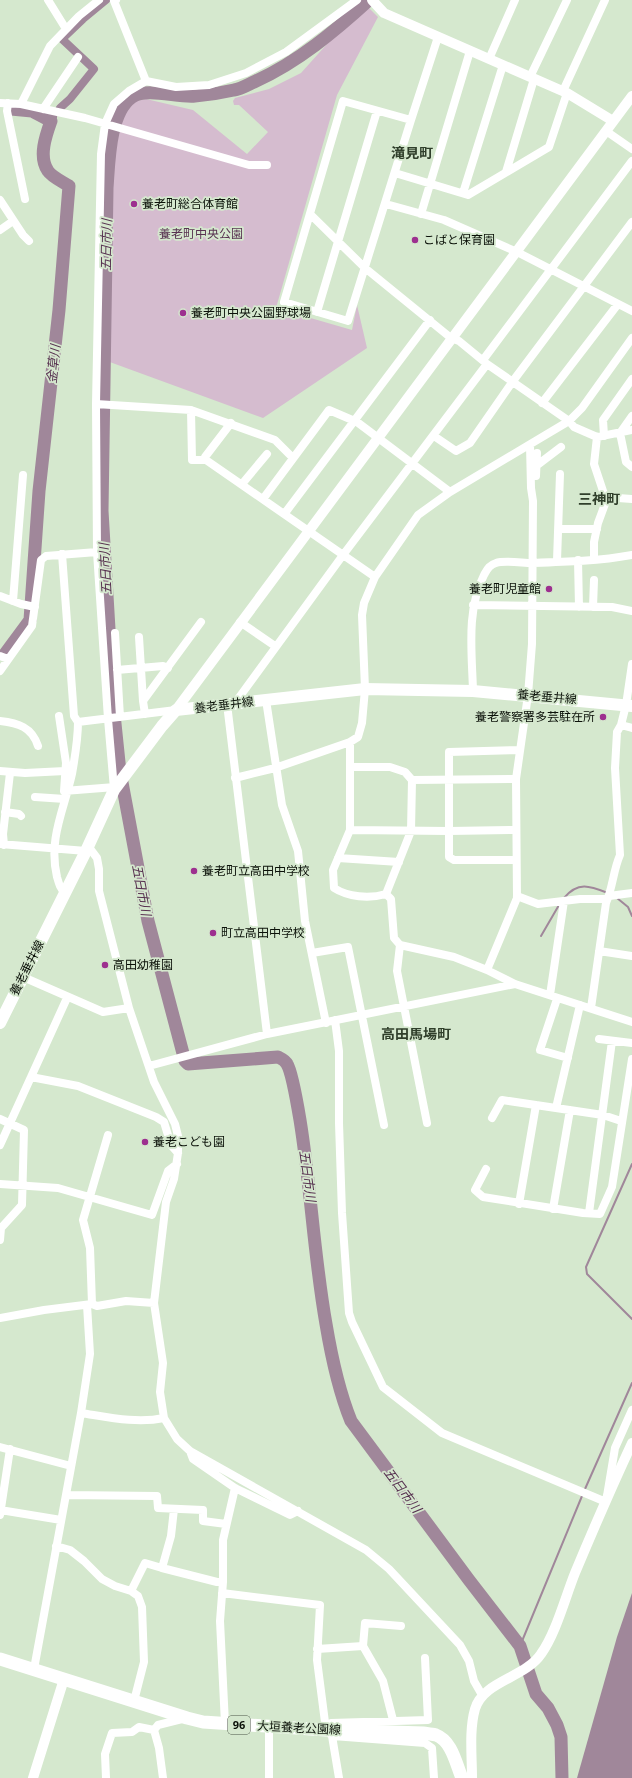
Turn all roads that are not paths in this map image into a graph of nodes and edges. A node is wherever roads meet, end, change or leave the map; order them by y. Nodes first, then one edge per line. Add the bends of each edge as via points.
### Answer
1 (48, 0) edge
2 (99, 0) edge
3 (116, 0) edge
4 (357, 0) edge
5 (372, 0) edge
6 (514, 0) edge
7 (567, 0) edge
8 (605, 0) edge
9 (66, 29) junction
10 (438, 37) junction
11 (470, 51) junction
12 (78, 57) dead end
13 (489, 59) junction
14 (503, 65) junction
15 (532, 78) junction
16 (146, 81) junction
17 (565, 92) junction
18 (632, 96) edge
19 (4, 103) edge
20 (21, 104) junction
21 (43, 109) junction
22 (377, 111) junction
23 (411, 120) junction
24 (613, 121) junction
25 (105, 124) junction
26 (606, 131) junction
27 (632, 149) edge
28 (632, 161) edge
29 (267, 165) dead end
30 (506, 172) junction
31 (395, 174) junction
32 (429, 183) junction
33 (463, 193) junction
34 (25, 199) dead end
35 (0, 200) edge
36 (386, 204) junction
37 (310, 214) junction
38 (420, 214) junction
39 (13, 221) junction
40 (632, 222) edge
41 (0, 230) edge
42 (337, 240) junction
43 (29, 241) dead end
44 (516, 252) junction
45 (365, 268) junction
46 (551, 270) junction
47 (585, 286) junction
48 (618, 304) junction
49 (632, 311) edge
50 (316, 312) junction
51 (430, 320) junction
52 (451, 338) junction
53 (632, 338) edge
54 (485, 362) junction
55 (632, 379) edge
56 (513, 381) junction
57 (542, 403) junction
58 (96, 404) junction
59 (191, 410) junction
60 (632, 416) edge
61 (354, 420) junction
62 (569, 421) junction
63 (232, 423) junction
64 (632, 430) edge
65 (620, 432) junction
66 (378, 436) junction
67 (434, 436) junction
68 (601, 437) junction
69 (530, 445) junction
70 (561, 447) dead end
71 (537, 453) dead end
72 (267, 454) dead end
73 (293, 458) junction
74 (205, 460) junction
75 (413, 463) junction
76 (536, 466) junction
77 (632, 467) edge
78 (560, 474) dead end
79 (23, 475) dead end
80 (242, 484) junction
81 (450, 492) junction
82 (532, 494) junction
83 (604, 497) junction
84 (263, 499) junction
85 (632, 499) edge
86 (284, 513) junction
87 (558, 529) junction
88 (308, 530) junction
89 (597, 530) junction
90 (97, 552) junction
91 (62, 554) junction
92 (343, 555) junction
93 (632, 555) edge
94 (594, 559) junction
95 (578, 560) junction
96 (557, 562) junction
97 (532, 563) junction
98 (375, 577) junction
99 (594, 580) dead end
100 (0, 596) edge
101 (13, 601) junction
102 (473, 605) junction
103 (532, 605) junction
104 (32, 606) junction
105 (579, 607) junction
106 (593, 607) junction
107 (632, 611) edge
108 (201, 622) dead end
109 (240, 622) junction
110 (114, 633) dead end
111 (139, 637) dead end
112 (275, 646) junction
113 (0, 656) edge
114 (8, 659) junction
115 (632, 664) edge
116 (141, 668) junction
117 (168, 668) junction
118 (117, 670) junction
119 (0, 671) edge
120 (365, 689) junction
121 (474, 692) junction
122 (528, 695) junction
123 (266, 700) junction
124 (143, 701) junction
125 (231, 704) junction
126 (629, 705) edge
127 (176, 710) junction
128 (145, 714) junction
129 (58, 716) dead end
130 (120, 717) junction
131 (108, 719) junction
132 (0, 721) edge
133 (78, 722) junction
134 (621, 725) junction
135 (632, 728) edge
136 (350, 742) junction
137 (38, 746) dead end
138 (520, 750) junction
139 (350, 767) junction
140 (275, 768) junction
141 (0, 771) edge
142 (66, 771) junction
143 (10, 773) junction
144 (235, 778) junction
145 (448, 779) junction
146 (516, 779) junction
147 (412, 780) junction
148 (116, 786) junction
149 (66, 795) junction
150 (35, 797) dead end
151 (3, 811) edge
152 (21, 816) dead end
153 (350, 830) junction
154 (515, 830) junction
155 (411, 831) junction
156 (449, 831) junction
157 (2, 844) edge
158 (54, 848) junction
159 (87, 849) junction
160 (338, 858) junction
161 (516, 860) junction
162 (399, 862) junction
163 (65, 893) junction
164 (632, 893) edge
165 (386, 894) junction
166 (517, 896) junction
167 (608, 898) junction
168 (564, 901) junction
169 (400, 946) junction
170 (599, 951) junction
171 (312, 953) junction
172 (632, 956) edge
173 (487, 970) junction
174 (23, 977) junction
175 (515, 984) junction
176 (554, 997) junction
177 (67, 998) junction
178 (580, 1005) junction
179 (405, 1006) junction
180 (129, 1008) junction
181 (591, 1008) junction
182 (363, 1014) junction
183 (1, 1018) edge
184 (335, 1020) junction
185 (326, 1022) junction
186 (632, 1022) edge
187 (268, 1034) junction
188 (599, 1039) dead end
189 (612, 1041) junction
190 (632, 1043) edge
191 (568, 1058) junction
192 (632, 1059) edge
193 (149, 1066) junction
194 (31, 1077) junction
195 (536, 1105) junction
196 (556, 1108) junction
197 (570, 1110) junction
198 (603, 1115) junction
199 (492, 1118) dead end
200 (0, 1119) edge
201 (621, 1120) junction
202 (427, 1123) dead end
203 (10, 1124) junction
204 (384, 1125) dead end
205 (108, 1135) dead end
206 (0, 1145) edge
207 (178, 1153) junction
208 (177, 1164) junction
209 (486, 1169) dead end
210 (0, 1184) edge
211 (22, 1186) junction
212 (89, 1196) junction
213 (519, 1204) junction
214 (553, 1209) junction
215 (589, 1213) junction
216 (0, 1240) edge
217 (154, 1303) junction
218 (90, 1304) junction
219 (0, 1318) edge
220 (632, 1410) edge
221 (81, 1413) junction
222 (164, 1418) junction
223 (632, 1443) edge
224 (0, 1447) edge
225 (10, 1449) junction
226 (190, 1451) junction
227 (71, 1466) junction
228 (235, 1488) junction
229 (66, 1495) junction
230 (606, 1502) junction
231 (174, 1509) junction
232 (298, 1511) junction
233 (0, 1512) edge
234 (61, 1520) junction
235 (226, 1524) junction
236 (56, 1546) junction
237 (162, 1568) junction
238 (223, 1582) junction
239 (132, 1591) junction
240 (222, 1593) junction
241 (401, 1626) dead end
242 (363, 1646) junction
243 (317, 1650) junction
244 (425, 1658) dead end
245 (0, 1659) edge
246 (34, 1669) junction
247 (64, 1679) junction
248 (482, 1695) junction
249 (134, 1702) junction
250 (186, 1718) junction
251 (393, 1720) junction
252 (225, 1724) junction
253 (269, 1727) junction
254 (154, 1730) junction
255 (329, 1734) junction
256 (33, 1778) edge
257 (106, 1778) edge
258 (163, 1778) edge
259 (269, 1778) edge
260 (338, 1778) edge
261 (434, 1778) edge
262 (462, 1778) edge
263 (472, 1778) edge

1 - 9 street
2 - 9 street
3 - 16 street via 114,1
4 - 16 street via 286,52 246,73 209,85 176,87
5 - 10 street via 384,13
6 - 13 street
7 - 15 street
8 - 17 street
9 - 20 street via 50,46
10 - 11 street
10 - 23 street
11 - 13 street
11 - 32 street
12 - 21 street
13 - 14 street
14 - 15 street
14 - 33 street
15 - 17 street
15 - 30 street
16 - 25 street via 114,104
17 - 24 street
17 - 30 street via 549,147
18 - 24 street
19 - 20 street
19 - 34 street via 8,111
20 - 21 street
21 - 25 street
22 - 23 street
22 - 37 street via 343,101
22 - 42 street
23 - 31 street
24 - 26 street
25 - 29 street via 249,165
25 - 58 street via 101,154
26 - 27 street
26 - 44 street
28 - 46 street
30 - 33 street via 468,195
31 - 32 street
31 - 36 street
32 - 33 street
32 - 38 street
35 - 39 street
36 - 38 street
36 - 45 street
37 - 42 street
37 - 50 street via 284,302
38 - 44 street via 444,220
39 - 41 street
39 - 43 street
40 - 47 street
42 - 45 street
42 - 50 street
44 - 46 street
44 - 52 street
45 - 50 street via 348,321
45 - 51 street
46 - 47 street
46 - 54 street
47 - 48 street
47 - 56 street
48 - 49 street
48 - 57 street
51 - 52 street
51 - 61 street
52 - 54 street via 459,341
52 - 66 street
53 - 62 street via 582,408
54 - 56 street
54 - 67 street
55 - 68 street via 603,420
56 - 57 street
56 - 67 street via 470,443 456,451
57 - 62 street
58 - 59 street
58 - 90 street
59 - 63 street
59 - 74 street via 192,460
60 - 65 street
61 - 66 street
61 - 73 street via 329,410
61 - 86 street
62 - 68 street via 574,428
62 - 69 street
63 - 73 street via 275,440
63 - 74 street
64 - 65 street
65 - 68 street
65 - 77 street via 626,462
66 - 75 street
66 - 88 street
67 - 75 street
68 - 83 street via 594,464
69 - 81 street
69 - 82 street
70 - 76 street
71 - 76 street
72 - 80 street
73 - 84 street
74 - 80 street
75 - 81 street
75 - 92 street
76 - 82 street via 535,490
78 - 87 street
79 - 101 street
80 - 84 street
81 - 98 street via 418,515
82 - 97 street
83 - 85 street
83 - 89 street via 605,504
84 - 86 street
86 - 88 street
87 - 89 street
87 - 96 street
88 - 92 street
88 - 109 street
89 - 94 street
90 - 91 street
90 - 131 street
91 - 104 street via 46,556 41,560
91 - 133 street via 74,716
92 - 98 street
92 - 112 street
93 - 94 street
94 - 95 street
95 - 96 street
95 - 105 street
96 - 97 street
97 - 102 street via 497,562 489,567 477,588
97 - 103 street
98 - 120 street via 362,615
99 - 106 street
100 - 101 street
101 - 104 street
102 - 103 street
102 - 121 street
103 - 105 street
103 - 122 street
104 - 114 street via 32,626
105 - 106 street
106 - 107 street
108 - 117 street
109 - 112 street
109 - 127 street
110 - 118 street
111 - 116 street
112 - 125 street
113 - 114 street
114 - 119 street
115 - 126 street
116 - 117 street
116 - 118 street
116 - 124 street
117 - 124 street
118 - 130 street
120 - 121 main road, 養老垂井線
120 - 123 main road, 養老垂井線
120 - 136 street via 362,723 358,737
121 - 122 main road, 養老垂井線
122 - 126 main road, 養老垂井線
122 - 138 street
123 - 125 main road, 養老垂井線
123 - 140 street
124 - 128 street
125 - 127 main road, 養老垂井線
125 - 144 street
126 - 134 street
127 - 128 street
127 - 148 main road, 養老垂井線
128 - 130 street
129 - 142 street
130 - 131 street
131 - 133 street
131 - 148 street
132 - 137 street via 14,723 27,729
133 - 149 street via 75,755
134 - 135 street
134 - 167 street via 617,732 615,768 620,855
136 - 139 street
136 - 140 street
138 - 145 street via 449,752
138 - 146 street
139 - 147 street via 390,767 405,772
139 - 153 street
140 - 144 street
140 - 171 street via 282,805 298,851 305,920
141 - 143 street
142 - 143 street
142 - 149 street
143 - 151 street
144 - 187 street
145 - 146 street
145 - 147 street
145 - 156 street
146 - 154 street
147 - 155 street
148 - 149 street
148 - 159 main road, 養老垂井線
149 - 150 street
149 - 158 street
151 - 152 street
151 - 157 street
153 - 155 street
153 - 160 street
154 - 156 street
154 - 161 street
155 - 156 street
155 - 162 street
156 - 161 street via 450,857 454,860
157 - 158 street
158 - 159 street
158 - 163 street via 54,862 61,889
159 - 163 main road, 養老垂井線
159 - 180 street via 97,858 99,891
160 - 162 street
160 - 165 street via 333,870 334,888 343,893 376,897
161 - 166 street
162 - 165 street
163 - 174 main road, 養老垂井線
164 - 167 street
165 - 169 street via 391,899 394,938
166 - 168 street via 538,904
166 - 173 street
167 - 168 street
167 - 170 street
168 - 176 street
169 - 173 street via 454,957
169 - 179 street via 397,971
170 - 172 street
170 - 181 street
171 - 182 street via 348,947
171 - 185 street
173 - 175 street
174 - 177 street
174 - 183 main road, 養老垂井線
175 - 176 street
175 - 179 street
176 - 178 street
176 - 191 street via 540,1050
177 - 180 street via 103,1012
177 - 194 street
178 - 181 street
178 - 191 street
179 - 182 street
179 - 202 street
180 - 193 street
181 - 186 street
182 - 184 street
182 - 204 street
184 - 185 street
184 - 230 street via 339,1051 339,1123 349,1313 379,1380 391,1394 442,1433
185 - 187 street
187 - 193 street
188 - 189 street
189 - 190 street
189 - 198 street
191 - 196 street
192 - 201 street
193 - 207 street via 175,1124
194 - 203 street
194 - 207 street via 78,1086 156,1117 164,1122 171,1145
195 - 196 street
195 - 199 street via 502,1100
195 - 213 street
196 - 197 street
197 - 198 street
197 - 214 street
198 - 201 street
198 - 215 street
200 - 203 street
201 - 215 street via 612,1187 600,1214
203 - 206 street
203 - 211 street via 24,1130
205 - 212 street
207 - 208 street
208 - 212 street via 168,1171 152,1216
208 - 217 street via 166,1202
209 - 213 street via 475,1190 483,1197
210 - 211 street
211 - 212 street via 58,1188
211 - 216 street via 22,1205 1,1228
212 - 218 street via 83,1220 90,1248
213 - 214 street
214 - 215 street
217 - 218 street via 126,1301 97,1306
217 - 222 street via 164,1362 160,1392
218 - 219 street
218 - 221 street via 90,1354
220 - 230 street via 615,1448
221 - 222 street via 145,1420
221 - 227 street
222 - 226 street via 177,1439
223 - 230 street
224 - 225 street
225 - 227 street
225 - 233 street
226 - 228 street via 193,1459
226 - 232 street
227 - 229 street
228 - 232 street via 290,1515
228 - 235 street
229 - 231 street via 156,1496 158,1508
229 - 234 street
230 - 248 street via 547,1645 533,1664 523,1672
231 - 235 street via 203,1510 203,1521
231 - 237 street via 171,1536
232 - 248 street via 366,1550 389,1569 460,1645
233 - 234 street
234 - 236 street
235 - 238 street via 223,1540
236 - 239 street via 70,1550 102,1579
236 - 246 street
237 - 238 street
237 - 239 street via 145,1563
238 - 240 street
239 - 249 street via 138,1596 142,1607 145,1641 143,1674
240 - 243 street via 320,1605
240 - 252 street via 220,1621
241 - 242 street via 365,1623
242 - 243 street
242 - 251 street via 383,1681
243 - 255 street
244 - 251 street via 428,1720
245 - 246 main road, 大垣養老公園線 / 96
246 - 247 main road, 大垣養老公園線 / 96
247 - 249 main road, 大垣養老公園線 / 96
247 - 256 street
248 - 263 street via 475,1708 472,1725
249 - 250 main road, 大垣養老公園線 / 96
250 - 252 main road, 大垣養老公園線 / 96
250 - 254 street via 158,1726
251 - 255 street via 331,1724
252 - 253 main road, 大垣養老公園線 / 96
253 - 255 main road, 大垣養老公園線 / 96
253 - 259 street
254 - 257 street via 139,1727 132,1732 112,1733 105,1754
254 - 258 street
255 - 260 street
255 - 261 street via 425,1743 432,1748
255 - 262 main road, 大垣養老公園線 / 96 via 436,1735 445,1741 451,1750

